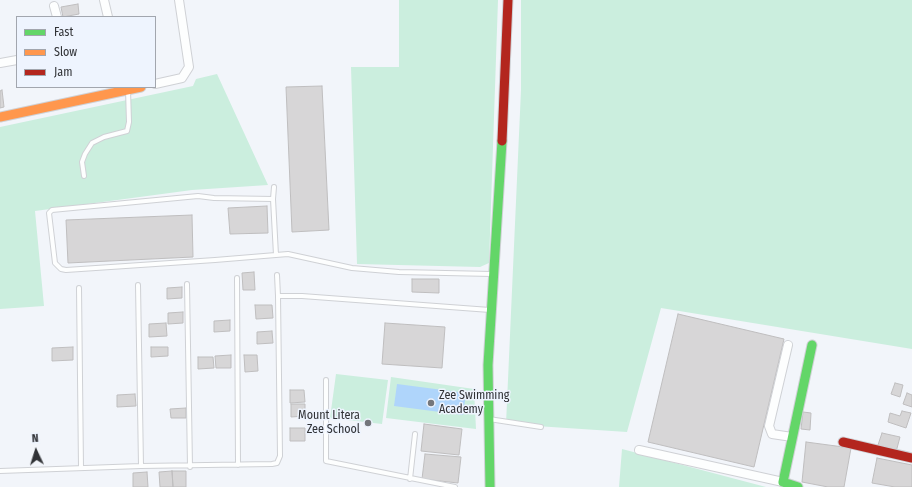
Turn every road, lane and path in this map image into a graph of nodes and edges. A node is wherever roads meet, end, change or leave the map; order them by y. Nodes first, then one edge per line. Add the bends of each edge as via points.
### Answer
1 (104, 0) edge
2 (179, 0) edge
3 (508, 0) edge
4 (54, 6) dead end
5 (57, 16) edge
6 (108, 16) edge
7 (16, 60) edge
8 (0, 63) edge
9 (156, 84) edge
10 (125, 89) edge
11 (0, 117) edge
12 (84, 176) dead end
13 (274, 187) dead end
14 (272, 199) junction
15 (276, 255) junction
16 (495, 274) junction
17 (277, 275) dead end
18 (237, 278) dead end
19 (187, 284) dead end
20 (138, 285) dead end
21 (79, 288) dead end
22 (278, 296) junction
23 (493, 310) junction
24 (788, 345) dead end
25 (812, 345) dead end
26 (326, 380) dead end
27 (489, 419) junction
28 (541, 427) dead end
29 (415, 434) dead end
30 (792, 438) junction
31 (843, 442) dead end
32 (639, 450) dead end
33 (912, 458) edge
34 (238, 465) junction
35 (142, 466) junction
36 (190, 467) junction
37 (81, 468) junction
38 (0, 471) edge
39 (410, 479) junction
40 (783, 482) junction
41 (455, 487) edge
42 (490, 487) edge
43 (798, 487) edge

1 - 6 street
2 - 9 street via 189,67 182,78
3 - 16 street
4 - 5 street
7 - 8 street
10 - 11 street
10 - 12 lane via 129,122 126,131 92,143 83,158
13 - 14 lane
14 - 15 lane
14 - 15 lane via 198,196 52,210 49,213 55,263 66,270
15 - 16 lane via 288,254 352,268
16 - 23 street
17 - 22 lane
18 - 34 lane
19 - 36 lane
20 - 35 lane
21 - 37 lane
22 - 23 lane
22 - 34 lane via 280,459 272,464
23 - 27 street via 488,365
24 - 30 street via 769,426 772,434
25 - 30 street
26 - 39 lane via 326,461
27 - 28 lane
27 - 42 street
29 - 39 lane
30 - 40 street
31 - 33 street
32 - 40 street
34 - 36 lane
35 - 36 lane
35 - 37 lane
37 - 38 lane
39 - 41 lane
40 - 43 street

